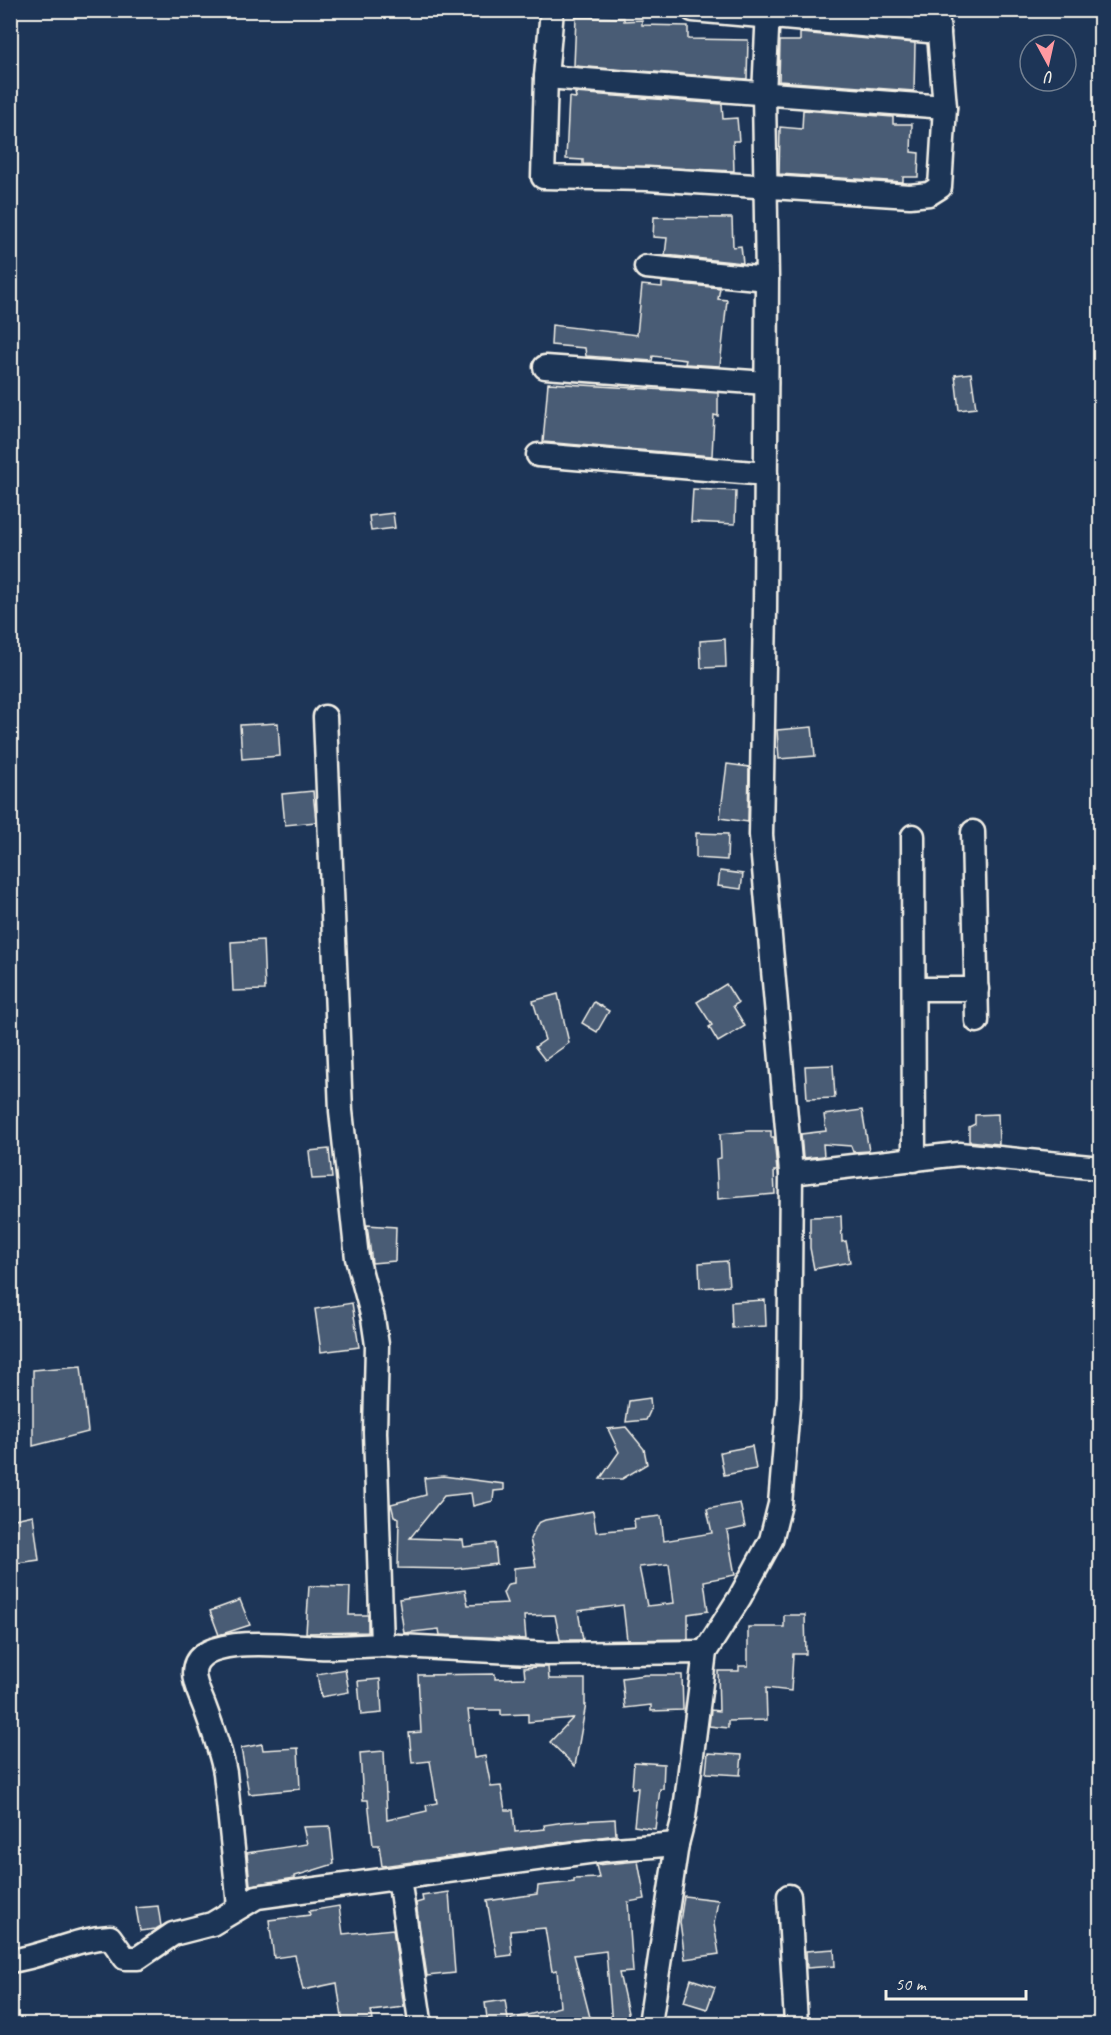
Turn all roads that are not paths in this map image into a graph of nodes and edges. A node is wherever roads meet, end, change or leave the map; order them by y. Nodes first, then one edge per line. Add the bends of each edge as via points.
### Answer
1 (552, 10) edge
2 (693, 10) edge
3 (767, 14) edge
4 (938, 21) edge
5 (546, 77) junction
6 (764, 94) junction
7 (945, 107) junction
8 (764, 187) junction
9 (646, 267) dead end
10 (767, 279) junction
11 (545, 367) dead end
12 (766, 383) junction
13 (538, 456) dead end
14 (766, 474) junction
15 (325, 717) dead end
16 (973, 832) dead end
17 (914, 836) dead end
18 (914, 989) junction
19 (976, 989) junction
20 (977, 1021) dead end
21 (914, 1160) junction
22 (1101, 1168) edge
23 (791, 1173) junction
24 (382, 1645) junction
25 (705, 1652) junction
26 (677, 1844) junction
27 (399, 1878) junction
28 (789, 1896) dead end
29 (236, 1908) junction
30 (10, 1961) edge
31 (420, 2021) dead end
32 (650, 2025) edge
33 (796, 2025) edge

1 - 5 street
2 - 3 street
3 - 4 street
3 - 6 street
4 - 7 street
5 - 6 street
5 - 8 street via 543,177
6 - 7 street
6 - 8 street
7 - 8 street via 940,188 929,194
8 - 10 street
9 - 10 street
10 - 12 street
11 - 12 street
12 - 14 street
13 - 14 street
14 - 23 street via 761,835
15 - 24 street via 342,1122 357,1258 376,1345
16 - 19 street
17 - 18 street
18 - 19 street
18 - 21 street
19 - 20 street
21 - 22 street via 959,1154
21 - 23 street
23 - 25 street via 789,1396 780,1504 771,1540 741,1597
24 - 25 street via 548,1654
24 - 29 street via 224,1646 197,1660 197,1686 225,1773
25 - 26 street via 684,1817
26 - 27 street
26 - 32 street
27 - 29 street via 257,1897
27 - 31 street
28 - 33 street
29 - 30 street via 212,1924 173,1934 138,1958 125,1958 110,1937 75,1941 40,1956

